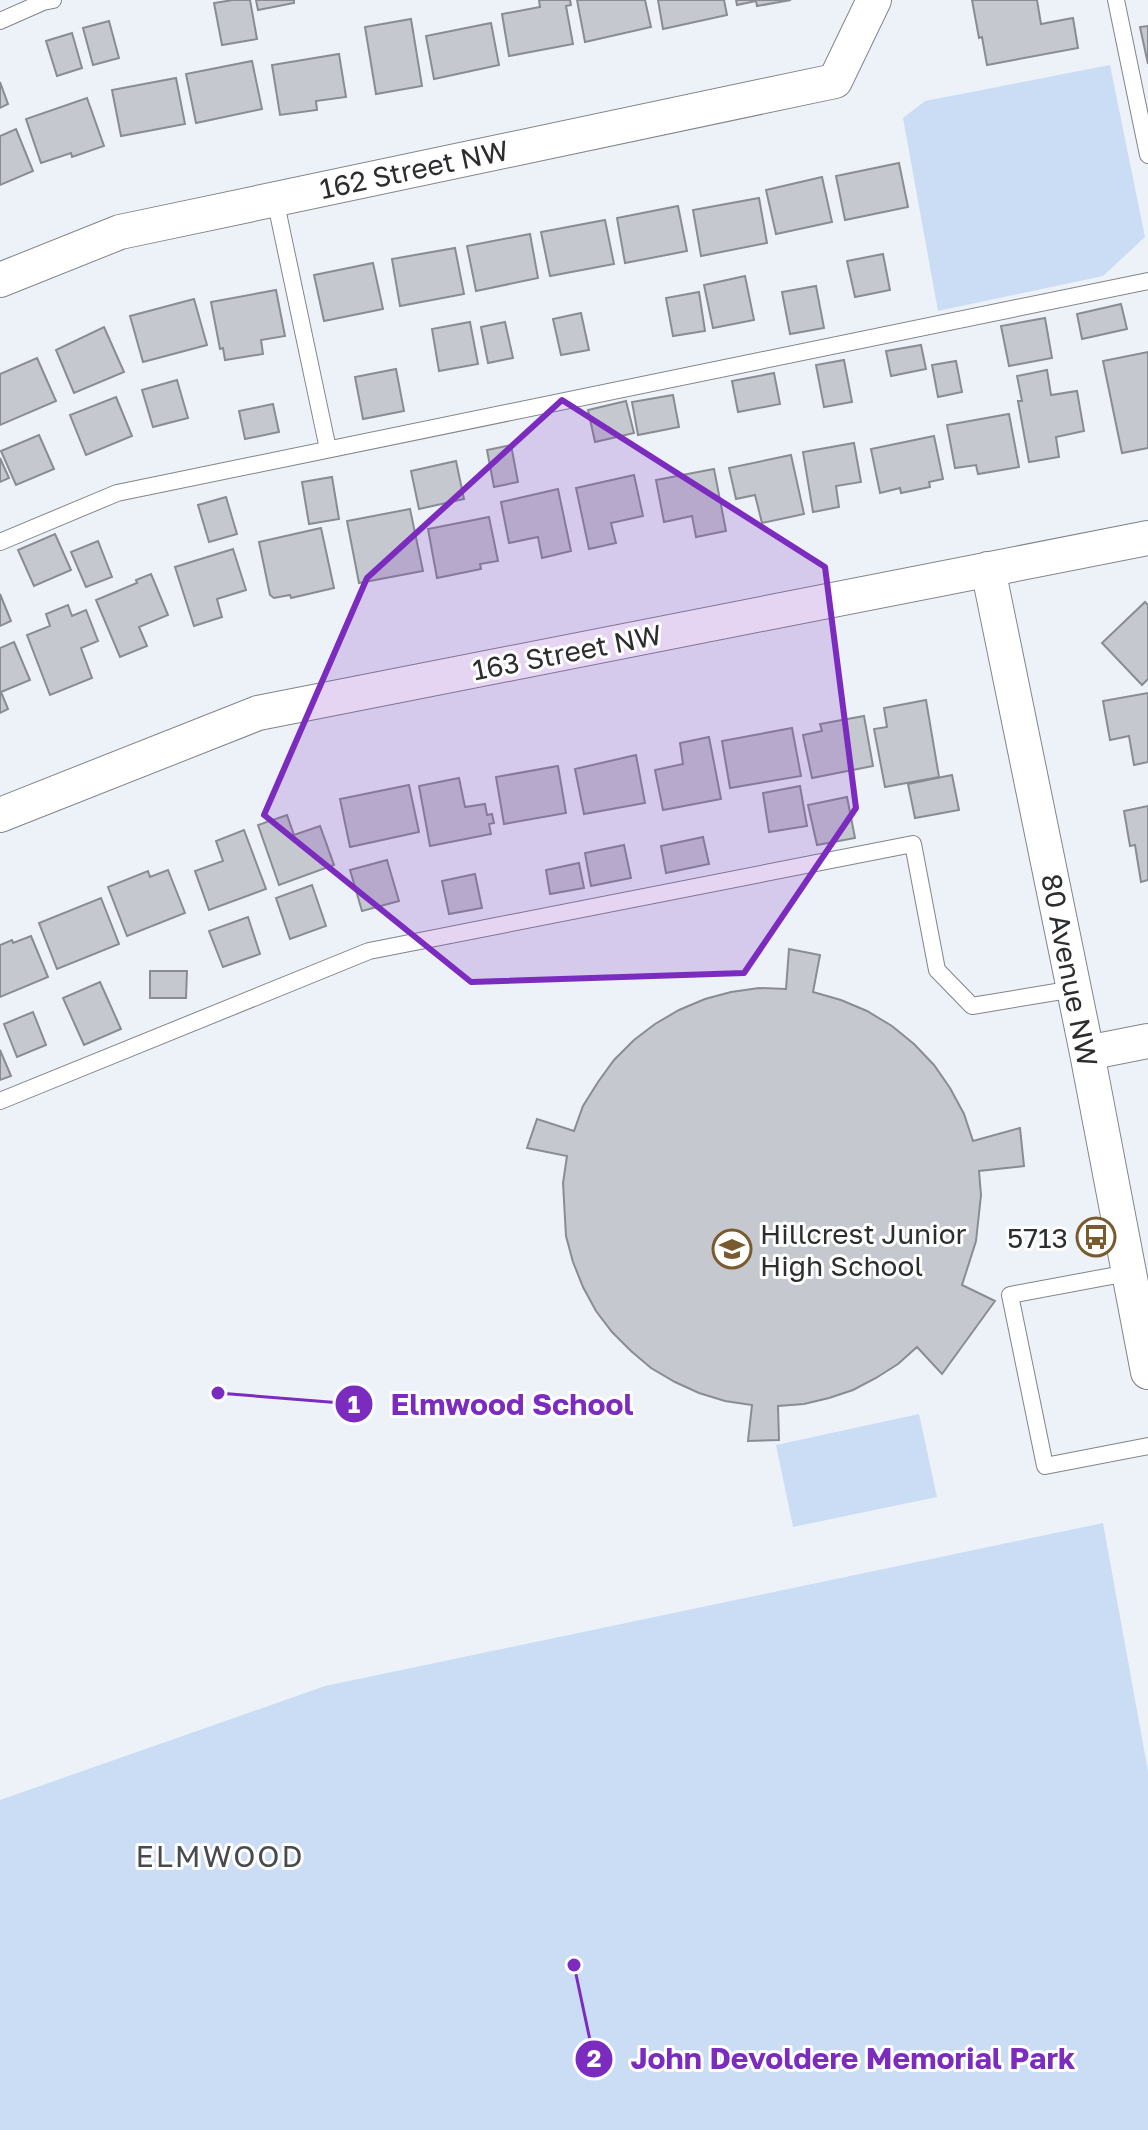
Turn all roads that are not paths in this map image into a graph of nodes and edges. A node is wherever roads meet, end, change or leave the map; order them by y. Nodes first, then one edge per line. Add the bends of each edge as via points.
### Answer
1 (53, 0) edge
2 (874, 0) edge
3 (1116, 0) edge
4 (0, 21) edge
5 (1148, 155) edge
6 (275, 199) junction
7 (0, 280) edge
8 (1148, 281) edge
9 (328, 449) junction
10 (1148, 538) edge
11 (0, 542) edge
12 (988, 569) junction
13 (0, 815) edge
14 (1074, 989) junction
15 (1148, 1041) edge
16 (1087, 1053) junction
17 (0, 1101) edge
18 (1128, 1273) junction
19 (1148, 1372) edge
20 (1148, 1446) edge

1 - 4 lane
2 - 6 street, 162 Street NW via 835,81
3 - 5 lane
6 - 7 street, 162 Street NW via 120,232
6 - 9 lane
8 - 9 lane
9 - 11 lane via 117,493
10 - 12 street, 163 Street NW
12 - 13 street, 163 Street NW via 258,713
12 - 14 street, 80 Avenue NW
14 - 16 street, 80 Avenue NW
14 - 17 lane via 972,1006 937,970 913,844 369,951
15 - 16 street
16 - 18 street, 80 Avenue NW
18 - 19 street, 80 Avenue NW
18 - 20 lane via 1010,1295 1045,1466

